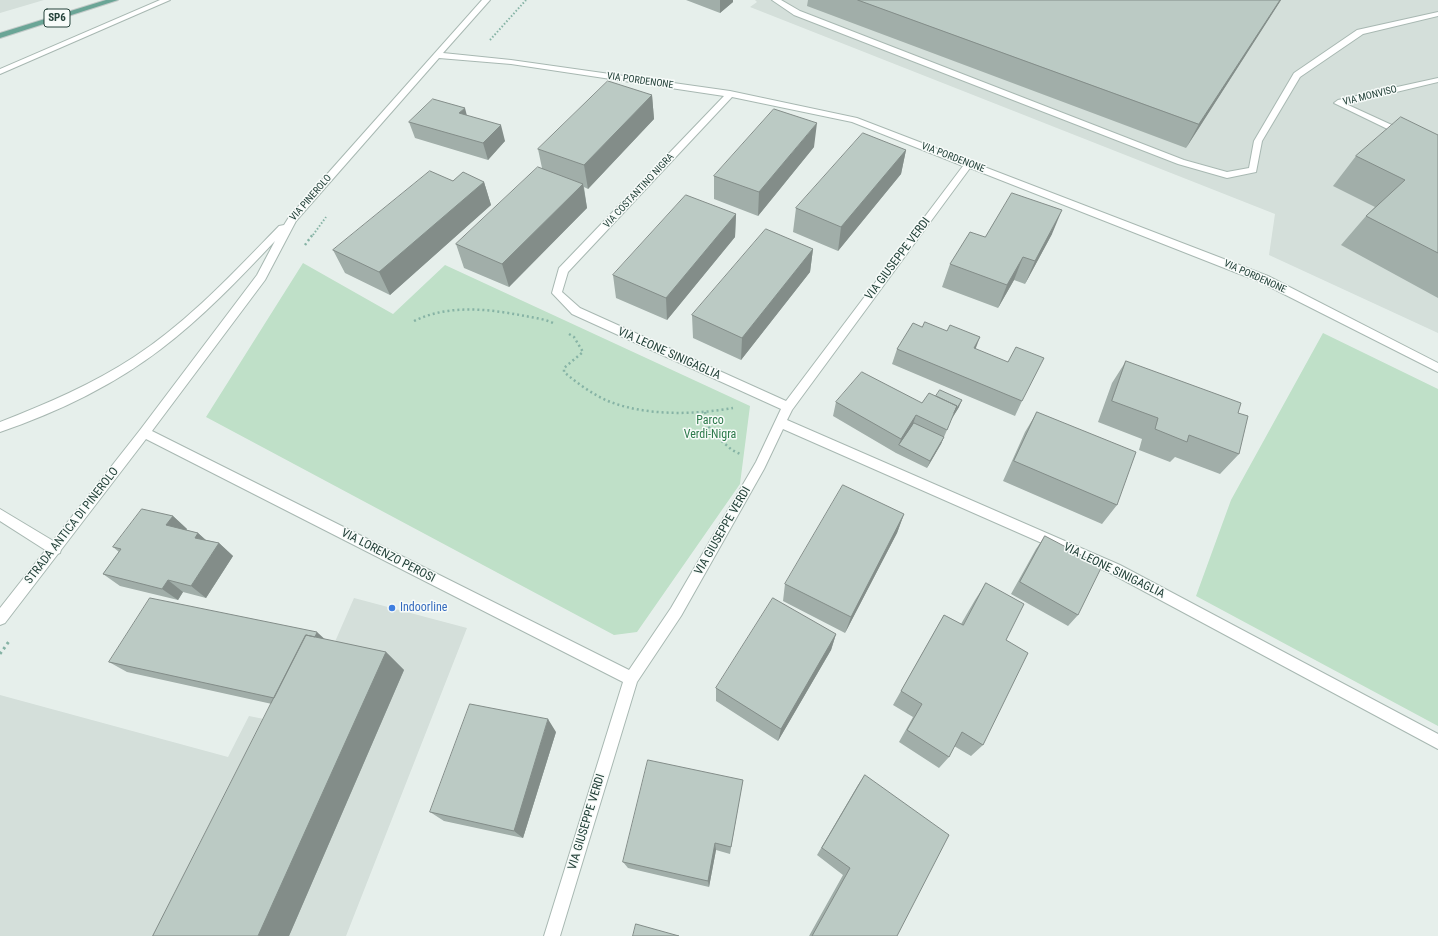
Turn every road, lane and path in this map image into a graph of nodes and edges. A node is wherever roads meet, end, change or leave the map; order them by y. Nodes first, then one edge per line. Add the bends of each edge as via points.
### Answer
1 (114, 0) edge
2 (166, 0) edge
3 (486, 0) edge
4 (776, 0) edge
5 (1438, 14) edge
6 (0, 36) edge
7 (437, 55) junction
8 (0, 72) edge
9 (1438, 80) edge
10 (730, 94) junction
11 (1410, 136) edge
12 (969, 164) junction
13 (292, 219) junction
14 (556, 292) joint
15 (414, 321) dead end
16 (558, 326) dead end
17 (563, 330) dead end
18 (1438, 368) edge
19 (757, 393) junction
20 (788, 407) junction
21 (705, 412) junction
22 (780, 422) junction
23 (0, 427) edge
24 (144, 433) junction
25 (760, 465) junction
26 (0, 514) edge
27 (55, 548) junction
28 (0, 619) edge
29 (631, 679) junction
30 (1438, 742) edge
31 (552, 936) edge

1 - 6 main road, SP6
2 - 8 street
3 - 7 street, VIA PINEROLO
4 - 5 street via 796,14 1181,162 1227,175 1253,170 1258,141 1297,75 1360,32
7 - 10 street, VIA PORDENONE via 511,62
7 - 13 street, VIA PINEROLO
9 - 11 street, VIA MONVISO via 1338,103
10 - 12 street, VIA PORDENONE via 854,120
10 - 14 street, VIA COSTANTINO NIGRA via 563,271
12 - 18 street, VIA PORDENONE via 1264,279
12 - 20 street, VIA GIUSEPPE VERDI
13 - 23 street via 203,309 156,348 103,381 44,410
13 - 24 street, VIA PINEROLO via 261,277
14 - 19 street, VIA LEONE SINIGAGLIA via 576,312
15 - 16 path via 423,316 456,310 486,309 553,322
17 - 21 path via 574,337 583,352 564,368 564,372 584,389 609,401 652,411
19 - 20 street, VIA LEONE SINIGAGLIA
19 - 21 path via 741,405
20 - 22 street, VIA GIUSEPPE VERDI
21 - 25 path via 710,431 732,450
22 - 25 street, VIA GIUSEPPE VERDI
22 - 30 street, VIA LEONE SINIGAGLIA via 1116,569
24 - 27 street, STRADA ANTICA DI PINEROLO
24 - 29 street, VIA LORENZO PEROSI
25 - 29 street, VIA GIUSEPPE VERDI via 676,612
26 - 27 street
27 - 28 street, STRADA ANTICA DI PINEROLO
29 - 31 street, VIA GIUSEPPE VERDI

